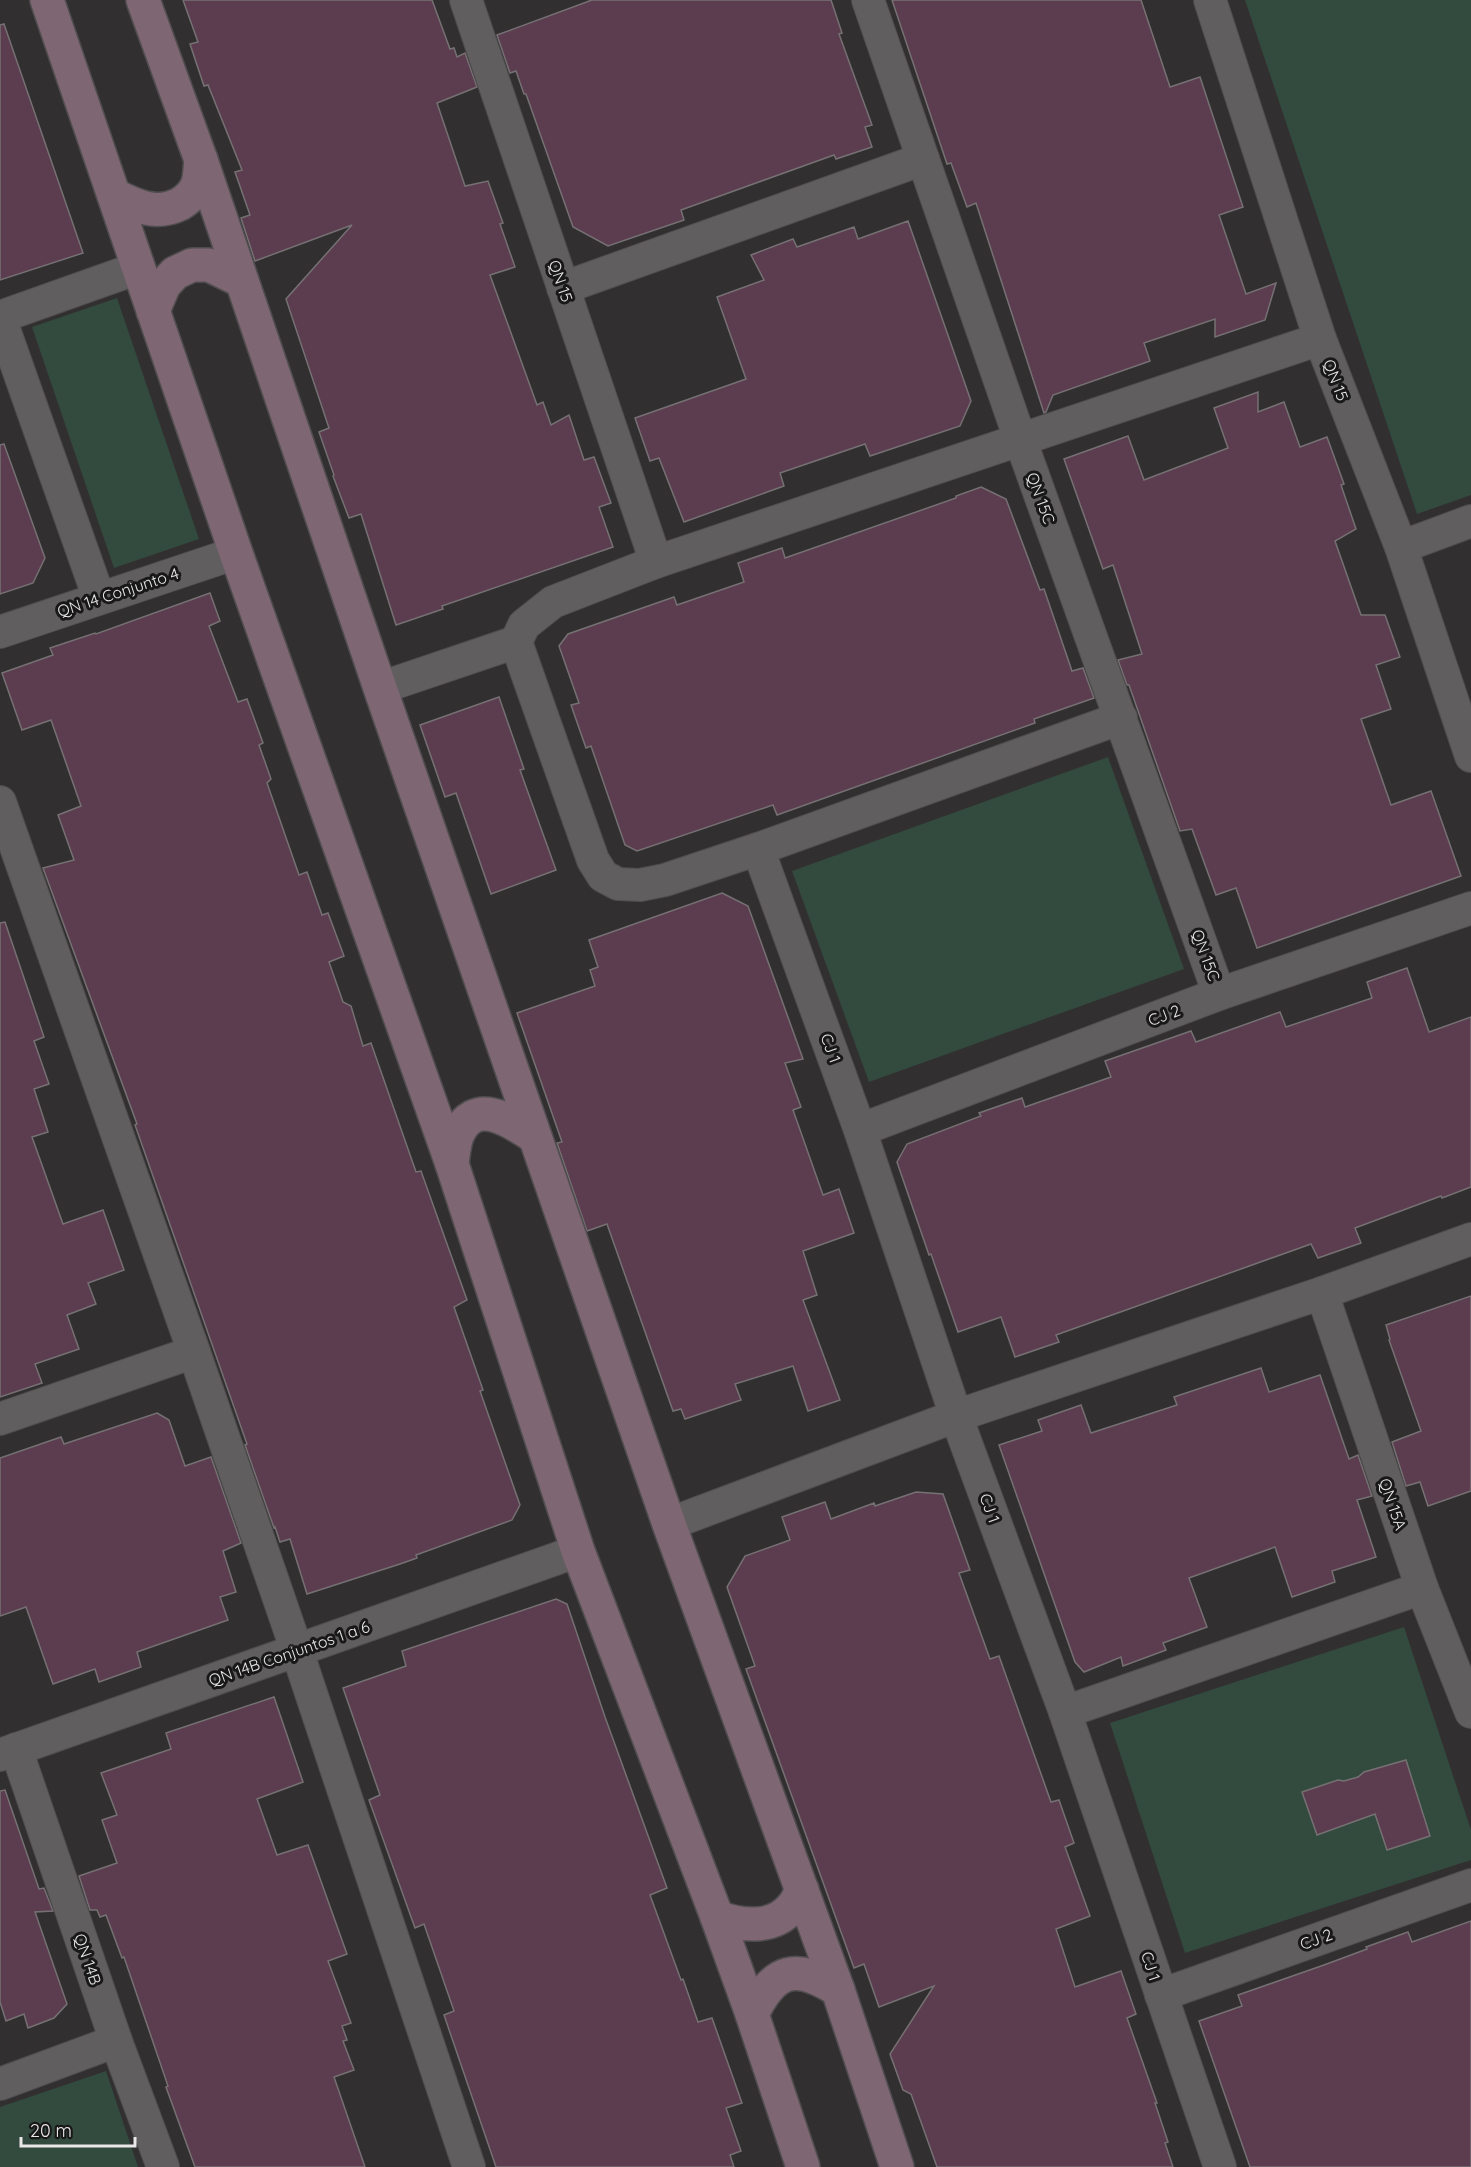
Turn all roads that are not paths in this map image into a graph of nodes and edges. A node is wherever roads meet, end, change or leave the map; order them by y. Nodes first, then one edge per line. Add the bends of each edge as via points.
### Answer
1 (47, 0) edge
2 (143, 0) edge
3 (868, 0) edge
4 (1210, 0) edge
5 (472, 2) edge
6 (923, 159) junction
7 (201, 160) junction
8 (114, 195) junction
9 (138, 268) junction
10 (240, 280) junction
11 (563, 288) junction
12 (153, 311) junction
13 (0, 318) edge
14 (1320, 339) junction
15 (1020, 439) junction
16 (1471, 521) edge
17 (1401, 547) junction
18 (237, 553) junction
19 (656, 562) junction
20 (99, 598) junction
21 (0, 632) edge
22 (516, 642) junction
23 (380, 687) junction
24 (1121, 718) junction
25 (1471, 756) edge
26 (0, 802) edge
27 (758, 849) junction
28 (1471, 908) edge
29 (1220, 994) junction
30 (860, 1130) junction
31 (535, 1137) junction
32 (452, 1164) junction
33 (1471, 1239) edge
34 (1322, 1293) junction
35 (194, 1352) junction
36 (956, 1416) junction
37 (0, 1419) edge
38 (669, 1524) junction
39 (578, 1551) junction
40 (1422, 1588) junction
41 (297, 1650) junction
42 (1065, 1712) junction
43 (1471, 1712) edge
44 (8, 1752) edge
45 (1471, 1885) edge
46 (802, 1890) junction
47 (717, 1917) junction
48 (838, 1990) junction
49 (1161, 1995) junction
50 (752, 2014) junction
51 (116, 2041) junction
52 (0, 2084) edge
53 (163, 2167) edge
54 (469, 2167) edge
55 (803, 2167) edge
56 (897, 2167) edge
57 (1220, 2167) edge

1 - 8 main road
2 - 7 main road
3 - 6 street, QN 15C
4 - 14 street, QN 15
5 - 11 street, QN 15
6 - 11 street
6 - 15 street, QN 15C
7 - 8 main road via 197,184 189,199 174,207 156,211
7 - 10 main road
8 - 9 main road
9 - 12 main road
9 - 13 street
10 - 12 main road via 209,265 192,265 175,273 164,285
10 - 23 main road
11 - 19 street, QN 15
12 - 18 main road
13 - 20 street
14 - 15 street
14 - 17 street, QN 15
15 - 19 street
15 - 24 street, QN 15C
16 - 17 street
17 - 25 street, QN 15
18 - 20 street, QN 14 Conjunto 4
18 - 32 main road
19 - 22 street via 553,602 524,625
20 - 21 street, QN 14 Conjunto 4
22 - 23 street
22 - 27 street via 593,860 603,876 618,884 640,885
23 - 31 main road
24 - 27 street
24 - 29 street, QN 15C
26 - 35 street
27 - 30 street, CJ 1
28 - 29 street, CJ 2
29 - 30 street, CJ 2
30 - 36 street, CJ 1
31 - 32 main road via 505,1118 478,1115 457,1136
31 - 38 main road
32 - 39 main road
33 - 34 street
34 - 36 street
34 - 40 street, QN 15A
35 - 37 street
35 - 41 street
36 - 38 street
36 - 42 street, CJ 1
38 - 46 main road
39 - 41 street, QN 14B Conjuntos 1 a 6
39 - 47 main road
40 - 42 street
40 - 43 street, QN 15A
41 - 44 street, QN 14B Conjuntos 1 a 6
41 - 54 street
42 - 49 street, CJ 1
44 - 51 street, QN 14B
45 - 49 street, CJ 2
46 - 47 main road via 793,1907 778,1918 737,1924
46 - 48 main road
47 - 50 main road
48 - 50 main road via 802,1973 786,1975 771,1983
48 - 56 main road
49 - 57 street, CJ 1
50 - 55 main road
51 - 52 street
51 - 53 street, QN 14B

